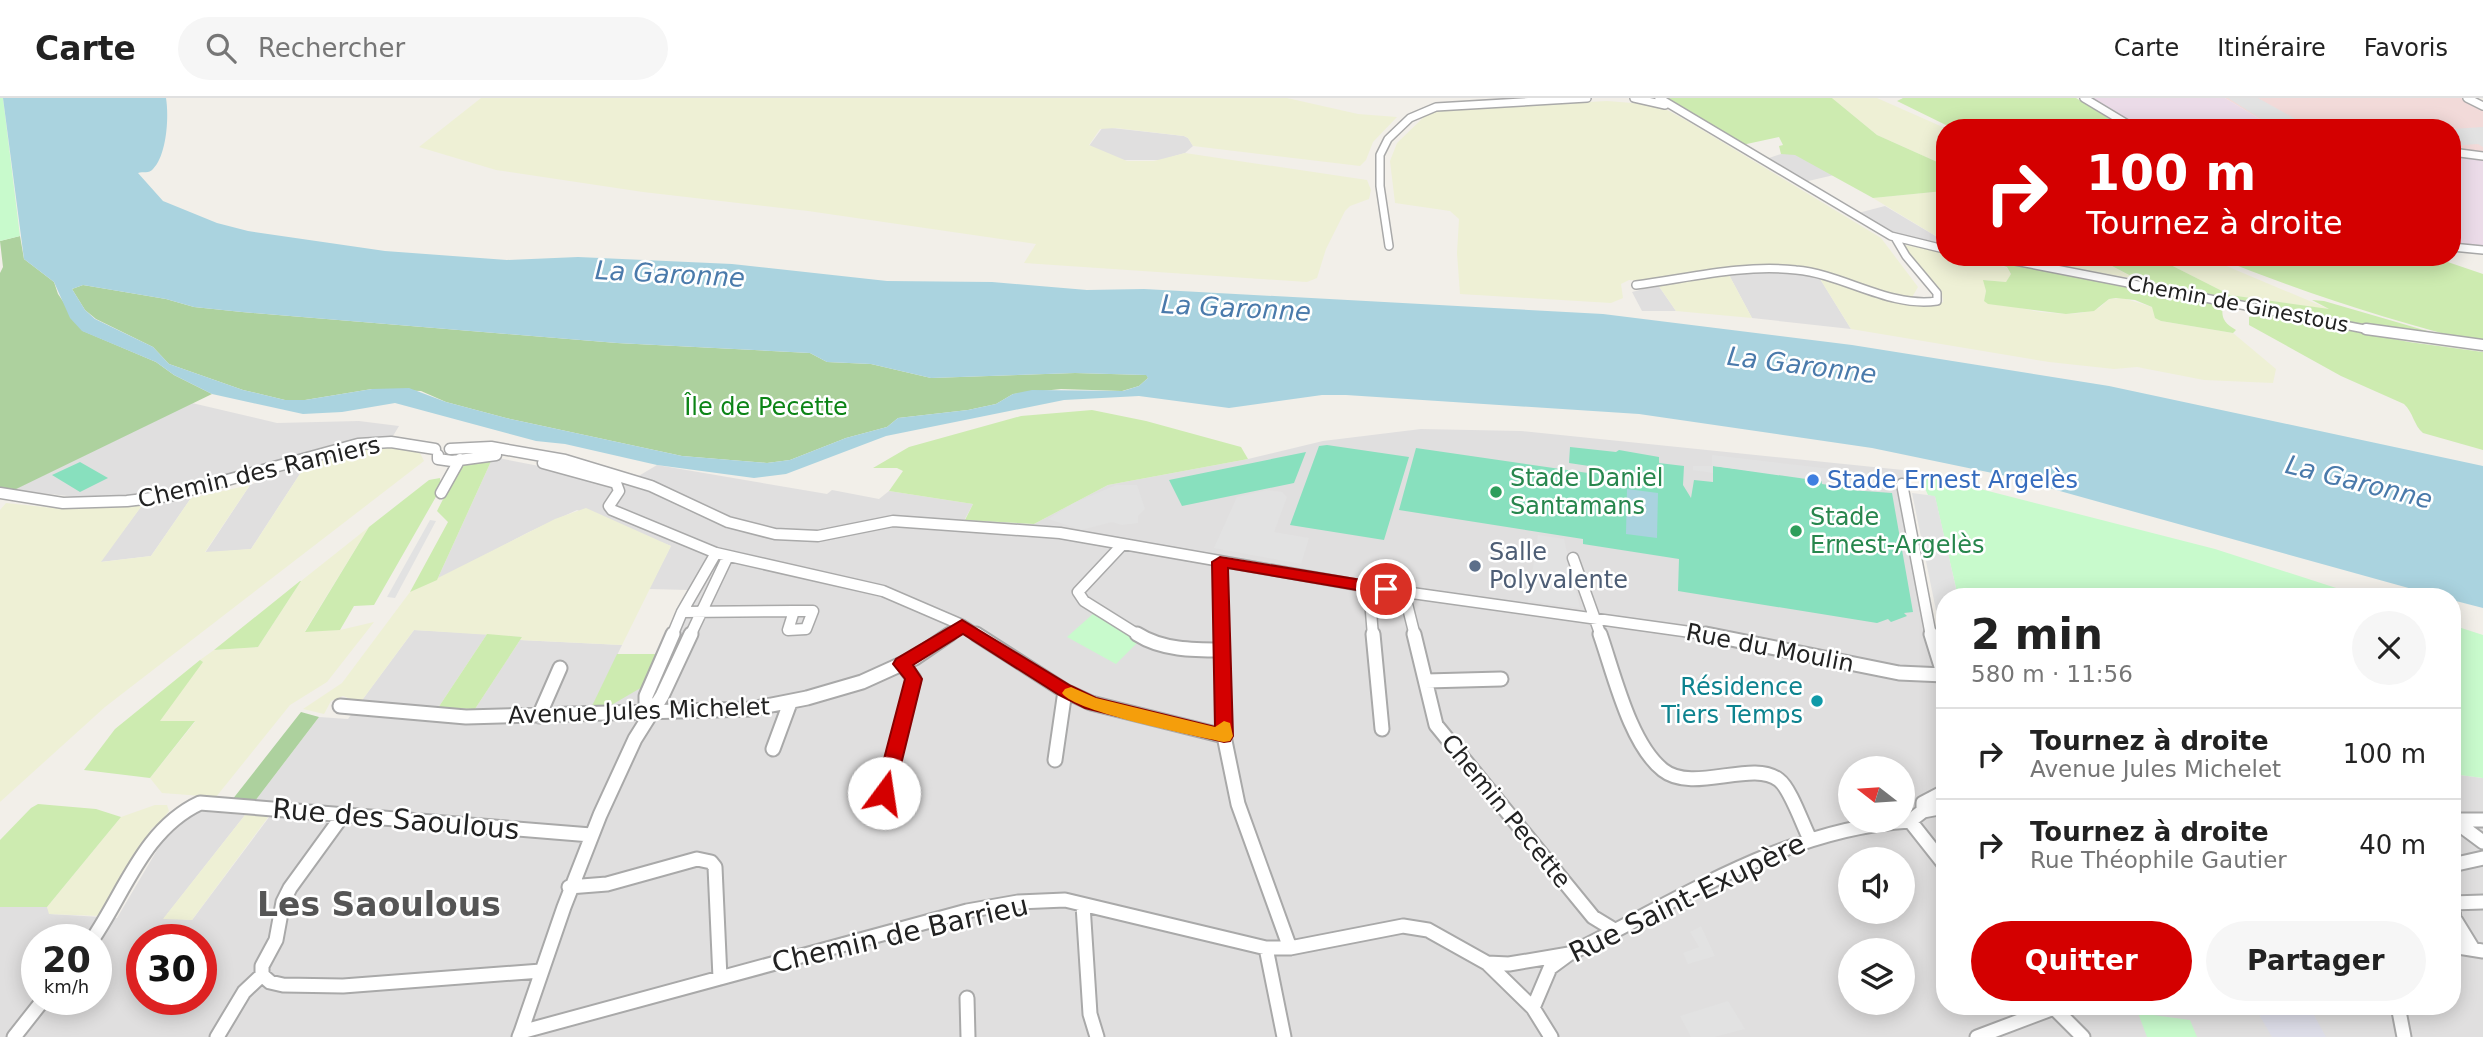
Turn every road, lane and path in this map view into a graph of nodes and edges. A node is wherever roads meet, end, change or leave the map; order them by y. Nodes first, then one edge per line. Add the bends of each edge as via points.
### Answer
1 (1584, 98) edge
2 (1634, 98) edge
3 (1660, 98) edge
4 (2084, 98) edge
5 (2467, 98) edge
6 (2483, 106) edge
7 (1674, 108) junction
8 (2119, 119) edge
9 (2461, 153) edge
10 (2483, 156) edge
11 (1896, 239) junction
12 (1389, 246) dead end
13 (1936, 246) edge
14 (2461, 248) edge
15 (2483, 250) edge
16 (2041, 266) edge
17 (1636, 285) dead end
18 (2483, 345) edge
19 (436, 452) junction
20 (460, 459) junction
21 (1902, 484) dead end
22 (0, 493) edge
23 (441, 493) dead end
24 (1123, 544) junction
25 (722, 554) junction
26 (1573, 558) dead end
27 (1220, 562) junction
28 (1369, 587) junction
29 (1404, 592) junction
30 (794, 611) dead end
31 (682, 612) junction
32 (700, 612) junction
33 (1597, 619) junction
34 (962, 625) junction
35 (1936, 634) edge
36 (667, 648) junction
37 (684, 648) junction
38 (1222, 650) junction
39 (902, 664) junction
40 (561, 668) dead end
41 (1936, 674) edge
42 (1501, 679) dead end
43 (1426, 681) junction
44 (1065, 691) junction
45 (790, 703) junction
46 (340, 706) dead end
47 (646, 714) junction
48 (539, 716) junction
49 (1382, 729) dead end
50 (1224, 736) junction
51 (773, 749) dead end
52 (1055, 760) dead end
53 (884, 793) dead end
54 (1936, 796) edge
55 (1936, 809) edge
56 (1923, 811) junction
57 (343, 815) junction
58 (1915, 817) edge
59 (2461, 820) edge
60 (2483, 820) edge
61 (2461, 826) edge
62 (1915, 827) edge
63 (1838, 831) edge
64 (591, 835) junction
65 (1809, 837) junction
66 (2483, 842) edge
67 (1936, 854) edge
68 (2483, 858) edge
69 (2461, 863) edge
70 (569, 887) junction
71 (2461, 902) edge
72 (2483, 902) edge
73 (1083, 905) junction
74 (104, 924) edge
75 (2461, 927) edge
76 (1616, 931) junction
77 (1266, 948) junction
78 (1290, 948) junction
79 (2478, 950) edge
80 (1569, 954) junction
81 (1487, 963) junction
82 (541, 971) junction
83 (262, 975) junction
84 (720, 978) junction
85 (967, 998) dead end
86 (1534, 1008) junction
87 (31, 1015) edge
88 (2033, 1015) edge
89 (2061, 1015) edge
90 (2400, 1015) edge
91 (1281, 1032) edge
92 (520, 1035) edge
93 (14, 1037) edge
94 (218, 1037) edge
95 (968, 1037) edge
96 (1097, 1037) edge
97 (1551, 1037) edge
98 (1977, 1037) edge
99 (2082, 1037) edge
100 (2404, 1037) edge

1 - 12 street via 1436,107 1413,116 1381,150
2 - 7 street
3 - 7 street
4 - 8 street
5 - 6 street
7 - 11 street
9 - 10 street
11 - 13 street
11 - 17 street via 1937,293 1937,300 1906,300 1809,271 1724,272
14 - 15 street
16 - 18 street, Chemin de Ginestous via 2398,335
19 - 20 street, Chemin des Ramiers via 444,461
19 - 22 street, Chemin des Ramiers via 391,442 358,444 146,500 69,503
19 - 24 street via 491,447 565,460 651,486 728,522 775,534 818,536 893,521 1060,533
20 - 23 street
20 - 25 street, Chemin des Ramiers via 500,455 616,483 619,491 609,506 612,510
21 - 35 street
24 - 27 street
24 - 38 street via 1078,592 1084,601 1147,641 1186,650
25 - 31 street
25 - 32 street
25 - 34 street via 883,591
26 - 33 street
27 - 28 street
27 - 38 street
28 - 29 street
28 - 49 street
29 - 33 street
29 - 43 street, Chemin Pecette
30 - 32 street
31 - 32 street
31 - 36 street
32 - 37 street
33 - 41 street, Rue du Moulin via 1780,646 1899,673
33 - 65 street via 1631,721 1666,773 1685,777 1774,775
34 - 39 street, Avenue Jules Michelet
34 - 44 street
36 - 37 street
36 - 47 street via 646,696
37 - 47 street via 662,696
38 - 50 street
39 - 45 street, Avenue Jules Michelet
39 - 53 street via 914,679
40 - 48 street
42 - 43 street
43 - 76 street, Chemin Pecette via 1436,725 1593,917
44 - 50 street via 1091,703
44 - 52 street
45 - 47 street, Avenue Jules Michelet
45 - 51 street
46 - 48 street, Avenue Jules Michelet via 467,717
47 - 48 street, Avenue Jules Michelet
47 - 64 street
50 - 78 street via 1238,804
54 - 56 street via 1923,803
55 - 56 street
56 - 58 street
57 - 64 street, Rue des Saoulous
57 - 74 street, Rue des Saoulous via 200,803 179,811 149,847
57 - 83 street via 290,888
59 - 60 street
61 - 66 street
62 - 67 street
63 - 65 street, Rue Saint-Exupère
64 - 70 street
65 - 76 street, Rue Saint-Exupère
68 - 69 street
70 - 82 street
70 - 84 street via 607,884 696,859 711,862 715,867
71 - 72 street
73 - 77 street, Chemin de Barrieu
73 - 84 street, Chemin de Barrieu via 1050,899 991,906
73 - 96 street via 1090,1014
75 - 79 street
76 - 80 street, Rue Saint-Exupère
77 - 78 street, Chemin de Barrieu
77 - 91 street
78 - 81 street, Chemin de Barrieu via 1418,927
80 - 81 street
80 - 86 street, Rue Saint-Exupère via 1550,968
81 - 86 street
82 - 83 street via 343,986 283,985
82 - 92 street
83 - 94 street via 244,992
84 - 92 street, Chemin de Barrieu
85 - 95 street
86 - 97 street
87 - 93 street
88 - 98 street
89 - 99 street
90 - 100 street

